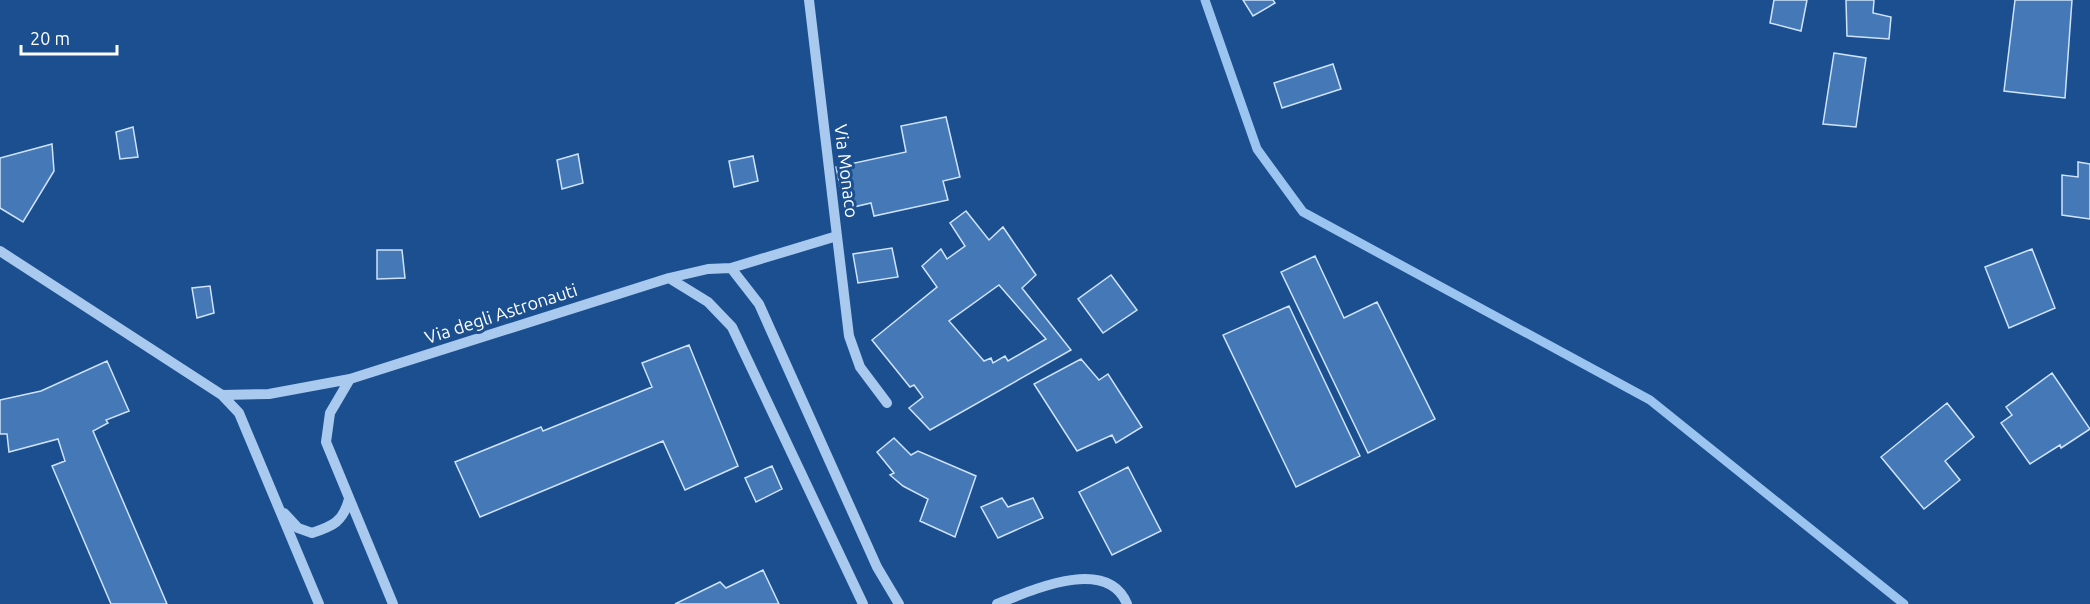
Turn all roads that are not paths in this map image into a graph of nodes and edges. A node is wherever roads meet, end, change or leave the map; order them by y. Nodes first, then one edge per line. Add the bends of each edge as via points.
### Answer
1 (808, 0) edge
2 (837, 236) junction
3 (0, 251) edge
4 (731, 268) junction
5 (669, 278) junction
6 (350, 379) junction
7 (222, 394) junction
8 (887, 403) dead end
9 (349, 499) junction
10 (281, 511) junction
11 (319, 604) edge
12 (393, 604) edge
13 (863, 604) edge
14 (899, 604) edge
15 (997, 604) edge
16 (1127, 604) edge

1 - 2 street, Via Monaco
2 - 4 street, Via Monaco
2 - 8 street via 849,336 860,367
3 - 7 street
4 - 5 street, Via Monaco
4 - 14 street via 759,304 877,567
5 - 6 street, Via degli Astronauti
5 - 13 street via 708,302 732,327
6 - 7 street, Via degli Astronauti via 269,394
6 - 9 street via 330,414 326,442
7 - 10 street via 239,413
9 - 10 street via 337,524 312,533 298,528
9 - 12 street
10 - 11 street
15 - 16 street via 1050,583 1079,579 1106,583 1123,594

